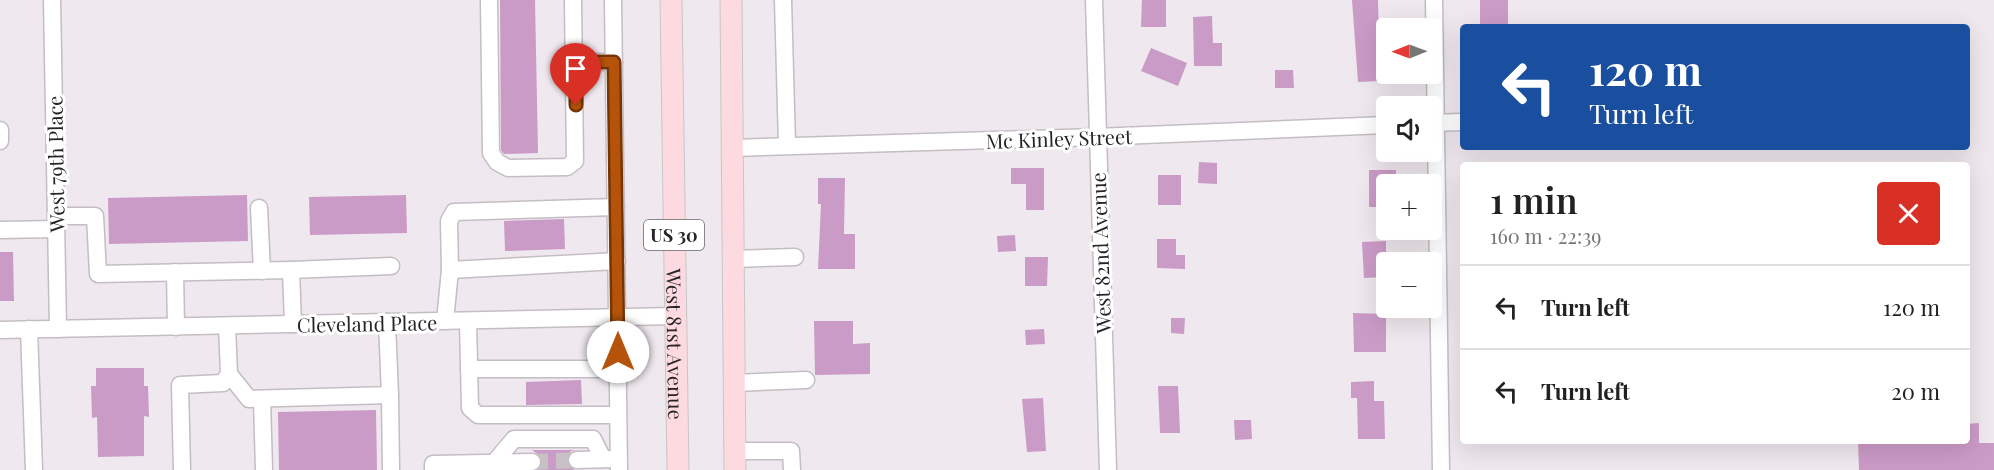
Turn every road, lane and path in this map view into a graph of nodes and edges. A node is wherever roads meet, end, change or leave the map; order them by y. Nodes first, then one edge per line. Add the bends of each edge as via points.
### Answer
1 (52, 0) edge
2 (489, 0) edge
3 (573, 0) edge
4 (613, 0) edge
5 (671, 0) edge
6 (731, 0) edge
7 (783, 0) edge
8 (1094, 0) edge
9 (1434, 0) edge
10 (576, 62) junction
11 (614, 62) junction
12 (1433, 96) edge
13 (1460, 122) edge
14 (1442, 123) edge
15 (1376, 125) edge
16 (0, 130) edge
17 (1096, 137) junction
18 (0, 141) edge
19 (787, 145) junction
20 (732, 148) junction
21 (1434, 162) edge
22 (616, 207) junction
23 (259, 208) dead end
24 (56, 223) junction
25 (0, 230) edge
26 (795, 257) dead end
27 (734, 259) junction
28 (617, 261) junction
29 (391, 266) dead end
30 (291, 270) junction
31 (450, 270) junction
32 (262, 271) junction
33 (175, 272) junction
34 (675, 316) junction
35 (618, 318) junction
36 (445, 321) junction
37 (468, 321) junction
38 (387, 322) junction
39 (293, 324) junction
40 (227, 326) junction
41 (176, 327) junction
42 (29, 329) junction
43 (58, 329) junction
44 (0, 330) edge
45 (469, 369) junction
46 (618, 369) junction
47 (229, 374) junction
48 (806, 380) dead end
49 (735, 383) junction
50 (390, 395) junction
51 (262, 399) junction
52 (618, 415) junction
53 (577, 460) tunnel mouth
54 (735, 460) edge
55 (532, 462) tunnel mouth
56 (613, 463) edge
57 (494, 467) edge
58 (34, 470) edge
59 (182, 470) edge
60 (264, 470) edge
61 (391, 470) edge
62 (433, 470) edge
63 (678, 470) edge
64 (792, 470) edge
65 (1108, 470) edge
66 (1441, 470) edge

1 - 24 street, West 79th Place
2 - 10 street via 491,153 497,162 508,168 567,167 575,161
3 - 10 street
4 - 11 street
5 - 34 main road, West 81st Avenue / US 30
6 - 20 main road, US 30
7 - 19 street
8 - 17 street, West 82nd Avenue
9 - 12 street
10 - 11 street
11 - 22 street
13 - 14 street
15 - 17 street, Mc Kinley Street
16 - 18 street
17 - 19 street, Mc Kinley Street
17 - 65 street, West 82nd Avenue
19 - 20 street, Mc Kinley Street
20 - 27 main road, US 30
21 - 66 street
22 - 28 street
22 - 31 street via 454,212 449,221
23 - 32 street
24 - 25 street
24 - 33 street via 95,216 98,274
24 - 43 street, West 79th Place
26 - 27 street
27 - 49 main road, US 30
28 - 31 street
28 - 35 street
29 - 30 street
30 - 32 street
30 - 39 street
31 - 36 street
32 - 33 street
33 - 41 street
34 - 35 street, Cleveland Place
34 - 63 main road, West 81st Avenue / US 30
35 - 37 street, Cleveland Place
35 - 46 street
36 - 37 street, Cleveland Place
36 - 38 street, Cleveland Place
37 - 45 street
38 - 39 street, Cleveland Place
38 - 50 street
39 - 40 street, Cleveland Place
40 - 41 street, Cleveland Place
40 - 47 street
41 - 43 street, Cleveland Place
42 - 43 street, Cleveland Place
42 - 44 street, Cleveland Place
42 - 58 street
45 - 46 street
45 - 52 street via 470,408 478,415
46 - 52 street
47 - 51 street via 249,399
47 - 59 street via 223,383 180,385
48 - 49 street
49 - 54 main road, US 30
50 - 51 street
50 - 61 street
51 - 60 street
52 - 56 street
53 - 56 street
54 - 64 street via 791,451
55 - 57 street
56 - 57 street via 593,439 514,439
57 - 62 street via 433,464

